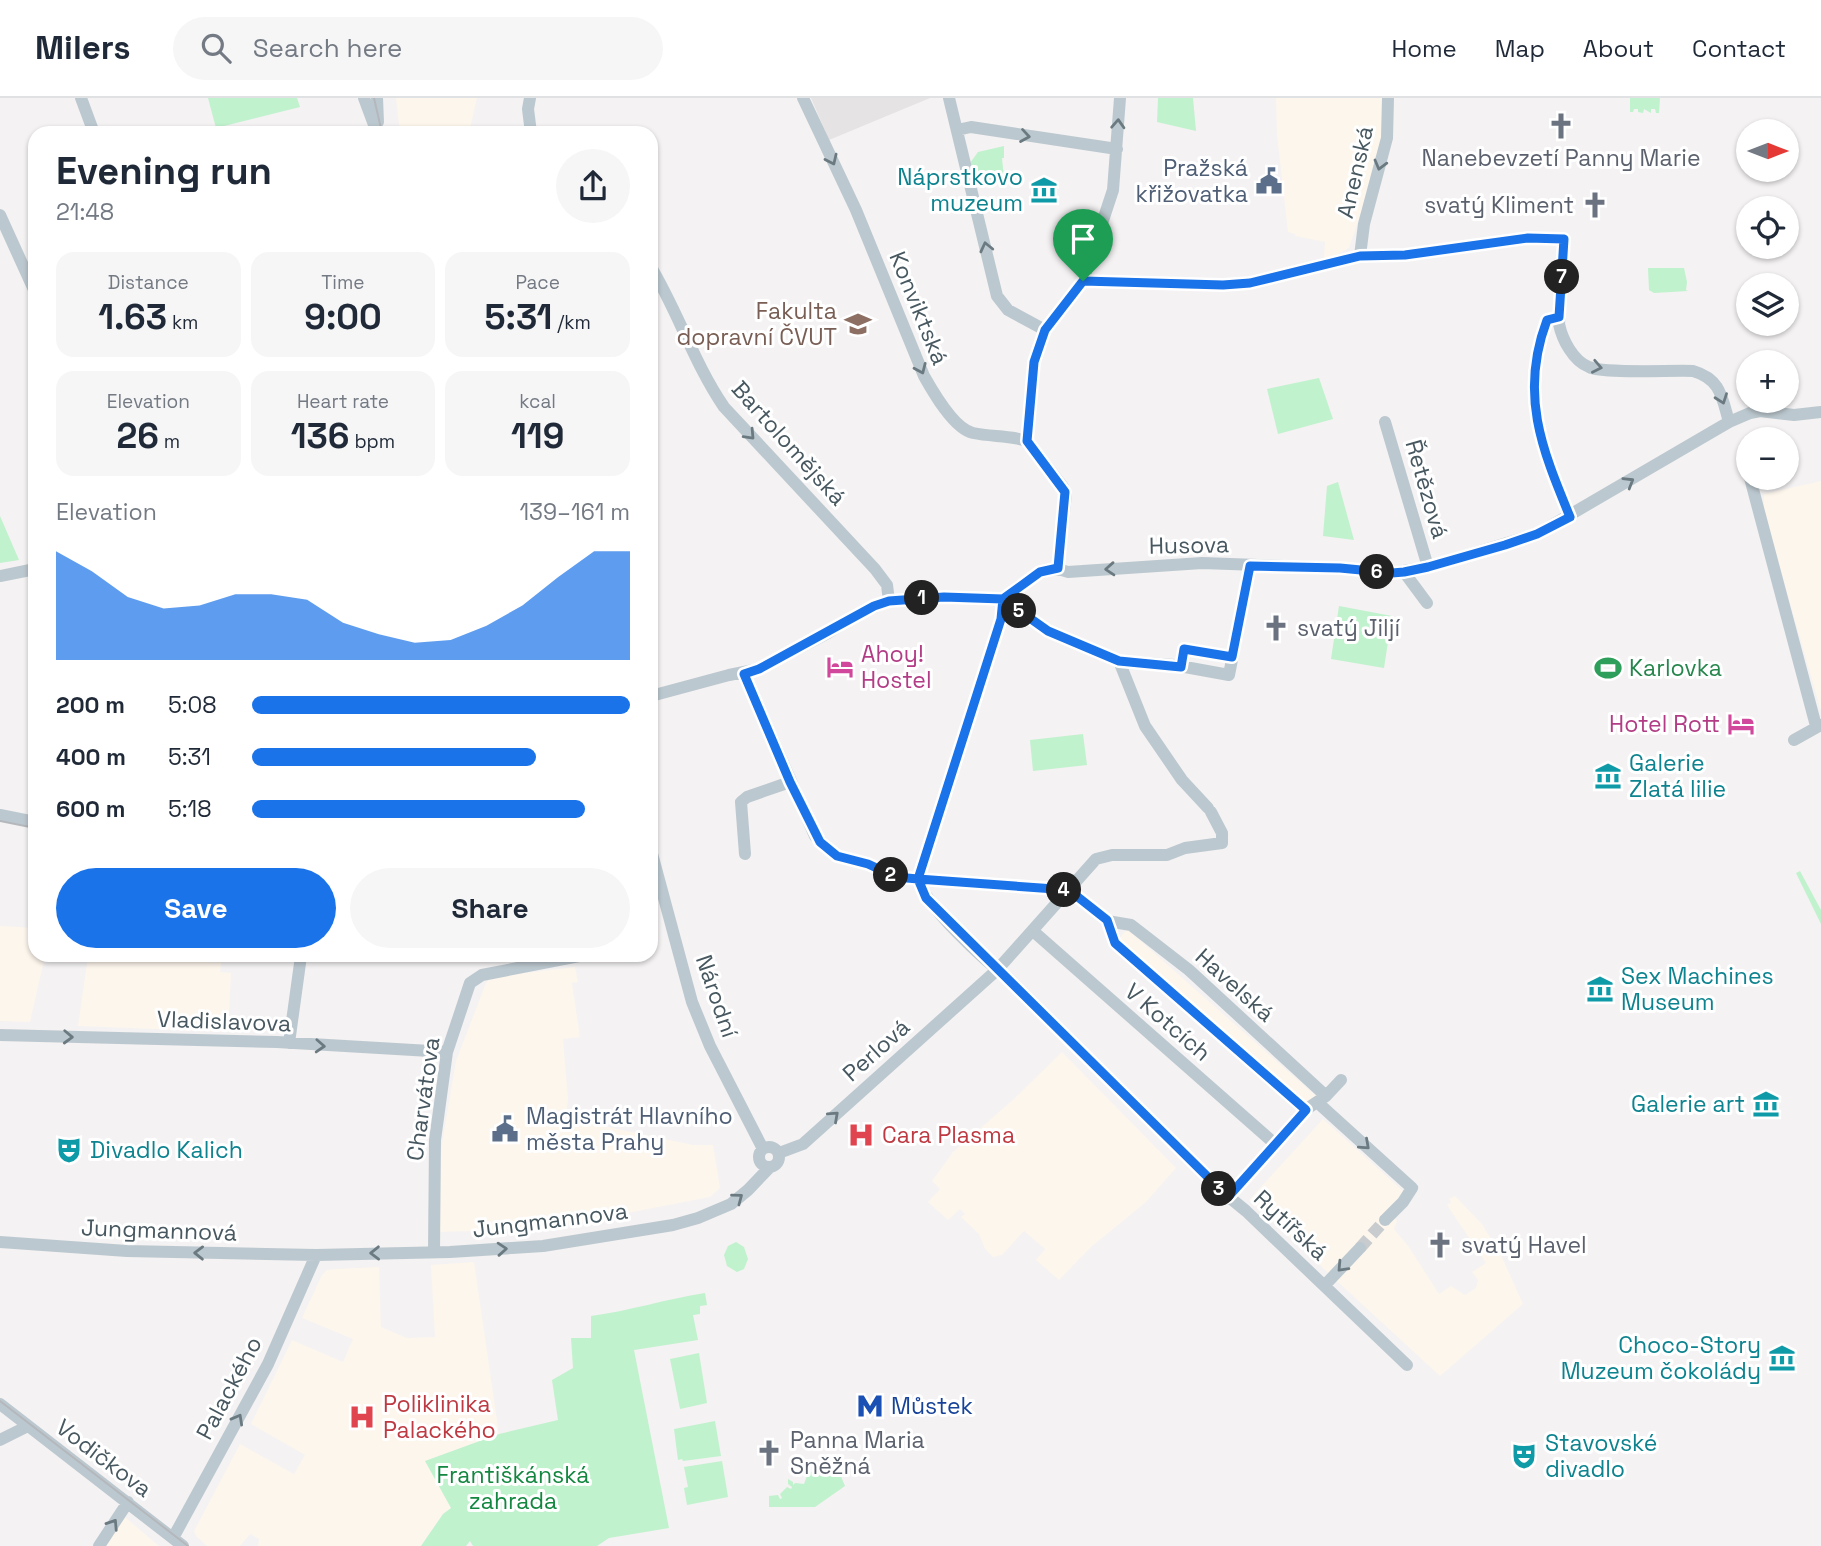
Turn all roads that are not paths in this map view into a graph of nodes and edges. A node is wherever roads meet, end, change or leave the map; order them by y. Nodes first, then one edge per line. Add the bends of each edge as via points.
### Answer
1 (81, 98) edge
2 (365, 98) edge
3 (377, 98) edge
4 (530, 98) edge
5 (803, 98) edge
6 (949, 98) edge
7 (1120, 98) edge
8 (1388, 98) edge
9 (91, 126) edge
10 (375, 126) edge
11 (378, 126) edge
12 (530, 126) edge
13 (957, 130) junction
14 (1117, 149) junction
15 (0, 215) edge
16 (6, 243) edge
17 (1360, 256) junction
18 (658, 279) edge
19 (28, 280) edge
20 (1083, 281) junction
21 (1559, 317) junction
22 (1045, 330) junction
23 (1821, 412) edge
24 (1385, 422) dead end
25 (1729, 422) junction
26 (1027, 441) junction
27 (1753, 490) edge
28 (1570, 517) junction
29 (1250, 566) junction
30 (1428, 567) junction
31 (1058, 568) junction
32 (28, 570) edge
33 (1404, 572) junction
34 (0, 576) edge
35 (1003, 599) junction
36 (889, 601) junction
37 (1427, 603) dead end
38 (1232, 657) junction
39 (1119, 661) junction
40 (1181, 667) junction
41 (744, 674) junction
42 (658, 694) edge
43 (1819, 725) edge
44 (1794, 740) dead end
45 (790, 782) junction
46 (0, 816) edge
47 (28, 821) edge
48 (745, 854) dead end
49 (658, 875) edge
50 (918, 879) junction
51 (1069, 890) junction
52 (1107, 920) junction
53 (1033, 931) junction
54 (300, 962) edge
55 (548, 962) edge
56 (997, 970) junction
57 (0, 1035) edge
58 (289, 1044) junction
59 (447, 1052) junction
60 (1340, 1080) dead end
61 (1322, 1099) junction
62 (1306, 1110) junction
63 (1276, 1144) junction
64 (763, 1149) junction
65 (779, 1153) junction
66 (770, 1167) junction
67 (1228, 1197) junction
68 (1385, 1220) tunnel mouth
69 (0, 1242) edge
70 (1360, 1248) tunnel mouth
71 (434, 1252) junction
72 (316, 1255) junction
73 (1325, 1285) junction
74 (1407, 1364) dead end
75 (0, 1404) edge
76 (28, 1426) junction
77 (0, 1440) edge
78 (128, 1502) junction
79 (178, 1542) edge
80 (99, 1546) edge

1 - 9 street
2 - 10 street
3 - 11 street
4 - 12 street
5 -> 26 street, Konviktská via 934,395 967,431
6 - 13 street
14 -> 7 street
8 -> 17 street, Anenská via 1387,138
13 -> 14 street via 971,127
22 -> 13 street via 1008,310 997,296
14 - 20 street via 1113,190
15 - 16 street
16 - 19 street
17 - 20 street via 1250,283
17 - 21 street via 1405,255 1528,238 1564,239
18 -> 36 street, Bartolomějská via 723,407 875,569 887,585
20 - 22 street
21 -> 25 street via 1562,336 1588,367 1704,374 1717,385
21 - 28 street via 1547,320 1542,333 1534,390 1546,458
22 - 26 street via 1034,362
23 - 25 street, Husova via 1760,411
24 - 30 street, Řetězová
28 -> 25 street, Husova
26 - 31 street via 1065,492
27 - 43 street
28 - 30 street, Husova via 1537,534
29 -> 31 street, Husova via 1202,563 1068,572
29 - 33 street, Husova
29 - 38 street
30 - 33 street, Husova
31 - 35 street, Husova via 1040,572
32 - 34 street
33 - 37 street
35 - 36 street
35 - 39 street via 1048,631
35 - 50 street via 1001,619
36 - 41 street
38 - 40 street via 1184,649
38 - 40 street via 1229,676
39 - 40 street
39 - 51 street, Perlová via 1145,726 1182,780 1210,810 1222,843 1167,855 1103,856
41 - 42 street
41 - 45 street
43 - 44 street
45 - 48 street via 741,802
45 - 50 street via 815,836 827,849 896,877
46 - 47 street
49 - 64 street, Národní via 696,1013
50 - 51 street
50 - 56 street, Rytířská via 926,898
51 - 52 street, Havelská
51 - 53 street, Perlová
52 - 61 street, Havelská via 1131,925 1189,970
52 - 62 street, Havelská via 1115,943
53 - 56 street, Perlová
53 - 63 street, V Kotcích
54 - 58 street
55 - 59 street, Charvátova via 482,975 470,983
65 -> 56 street, Perlová via 803,1144
56 - 67 street, Rytířská
57 -> 58 street, Vladislavova
58 -> 59 street, Vladislavova
59 - 71 street, Charvátova via 435,1140
60 - 61 street
61 - 62 street
61 -> 68 street, Havelská via 1412,1188
62 - 63 street
63 - 67 street
64 - 65 street via 771,1147
64 - 66 street via 759,1160
65 - 66 street via 778,1162
71 -> 66 street, Jungmannova via 543,1246 673,1225 724,1208
67 - 73 street, Rytířská
72 -> 69 street, Jungmannová via 53,1248
70 -> 73 street
71 -> 72 street, Jungmannova
79 -> 72 street, Palackého via 268,1364
73 - 74 street, Rytířská
75 - 76 street, Vodičkova
76 - 77 street
76 - 78 street, Vodičkova
78 - 79 street, Vodičkova
80 -> 78 street

